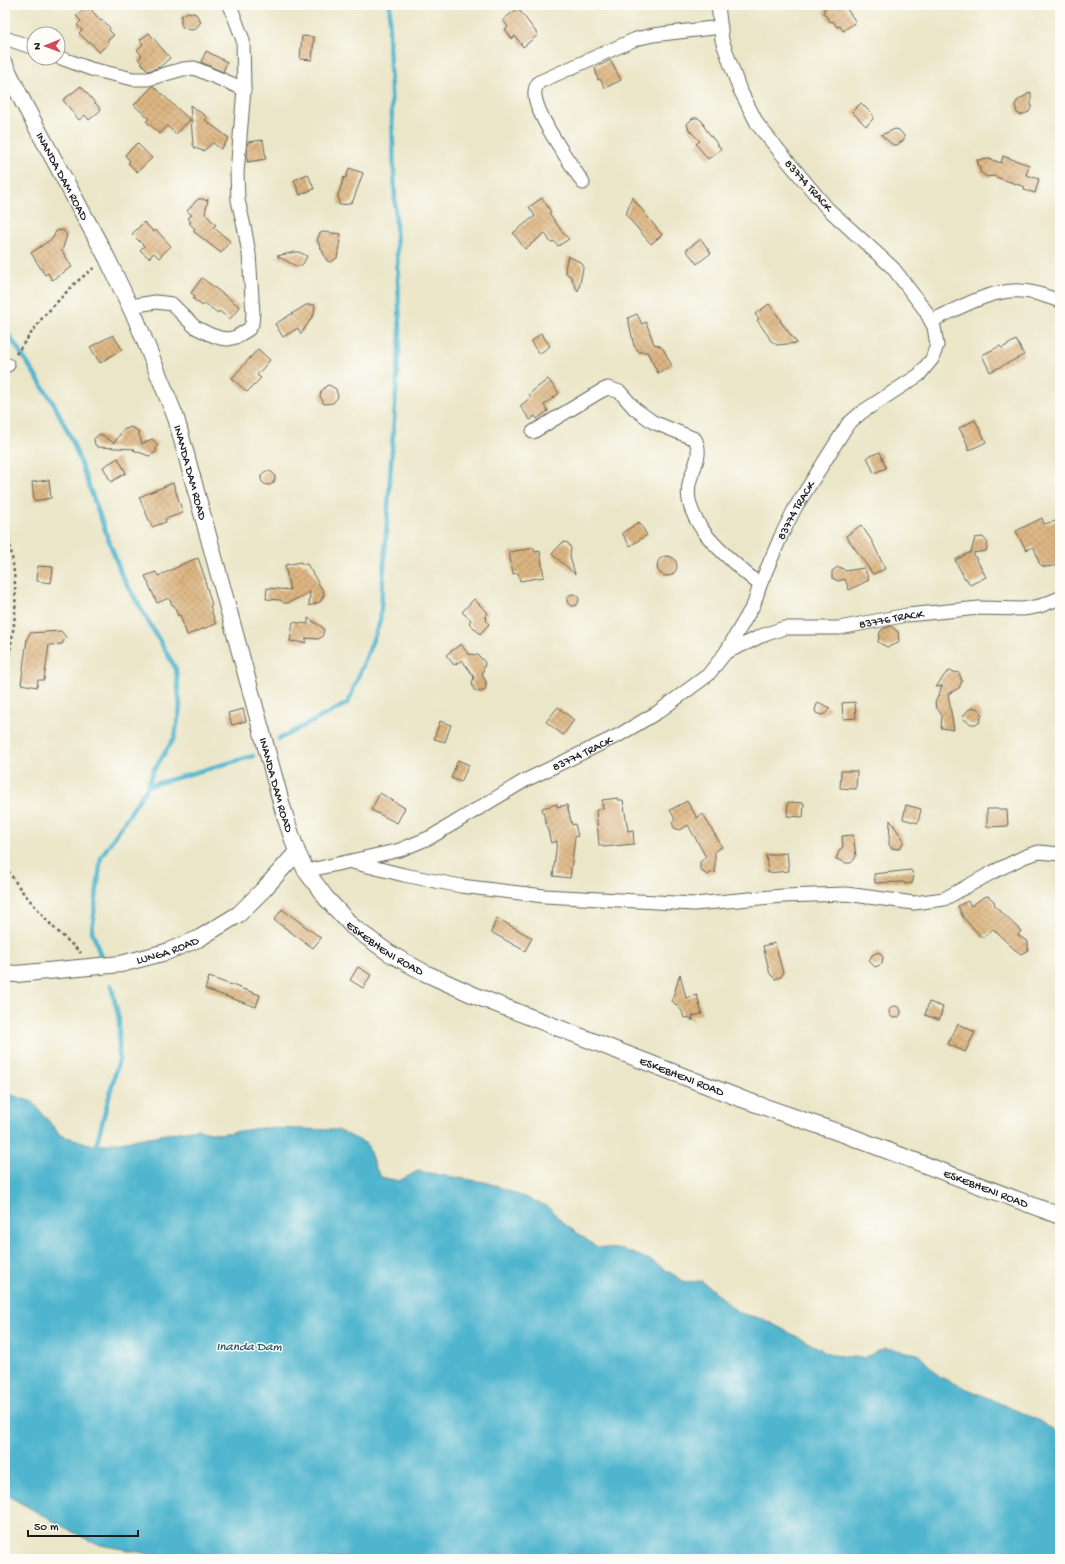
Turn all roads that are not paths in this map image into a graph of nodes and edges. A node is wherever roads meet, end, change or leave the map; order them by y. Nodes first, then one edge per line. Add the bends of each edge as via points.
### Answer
1 (230, 5) edge
2 (718, 5) edge
3 (721, 27) junction
4 (5, 38) edge
5 (26, 45) edge
6 (66, 60) edge
7 (5, 65) edge
8 (244, 89) junction
9 (583, 183) dead end
10 (1060, 301) edge
11 (130, 306) junction
12 (931, 322) junction
13 (533, 432) dead end
14 (760, 585) junction
15 (1060, 598) edge
16 (726, 652) junction
17 (297, 852) junction
18 (1060, 854) edge
19 (348, 862) junction
20 (306, 871) junction
21 (326, 898) joint
22 (5, 973) edge
23 (1060, 1216) edge

1 - 8 street via 243,40
2 - 3 street, 83774 TRACK
3 - 9 street via 636,39 539,82 535,95 537,104 549,129
3 - 12 street, 83774 TRACK via 722,40 739,88 758,124 827,208 893,268 926,310
4 - 5 street
6 - 8 street via 133,80 194,68
7 - 11 street, INANDA DAM ROAD
8 - 11 street via 237,173 238,200 249,254 253,318 249,329 236,337 220,338 195,328 172,304 156,302
10 - 12 street via 1021,290 1003,292
11 - 17 street, INANDA DAM ROAD via 176,418 284,813
12 - 14 street, 83774 TRACK via 936,344 932,359 919,376 862,412 848,424 795,508
13 - 14 street via 608,388 620,392 635,409 653,422 695,439 699,452 688,489 689,504 694,518 704,533 728,558
14 - 16 street, 83774 TRACK via 754,604
15 - 16 street, 83776 TRACK via 1023,609 979,608 901,616 839,628 784,628
16 - 19 street, 83774 TRACK via 708,676 658,712 619,735 524,781 431,837 400,850
17 - 20 street, INANDA DAM ROAD
17 - 22 street, LUNGA ROAD via 239,914 198,939 166,952 121,964
18 - 19 street via 1039,852 1026,856 944,898 914,903 846,894 783,896 694,904 544,896 461,886
19 - 20 street, 83774 TRACK
20 - 21 street, INANDA DAM ROAD
21 - 23 street, ESKEBHENI ROAD via 353,927 389,953 476,996 742,1099 849,1136

